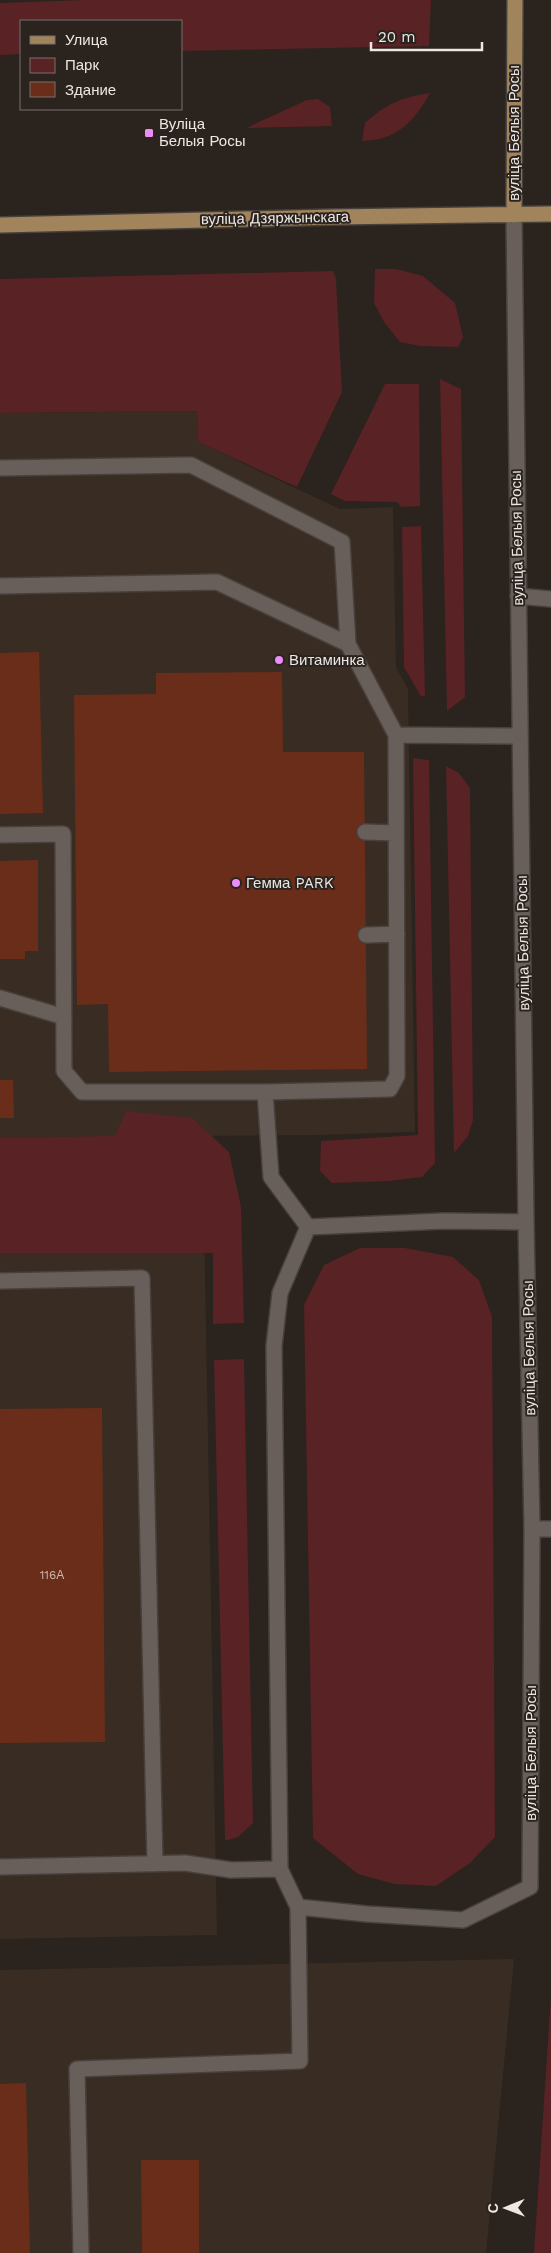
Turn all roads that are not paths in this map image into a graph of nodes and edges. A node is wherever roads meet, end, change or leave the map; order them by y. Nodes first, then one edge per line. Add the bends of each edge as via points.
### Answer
1 (515, 0) edge
2 (551, 214) edge
3 (514, 215) junction
4 (0, 225) edge
5 (0, 468) edge
6 (0, 586) edge
7 (518, 596) junction
8 (551, 600) edge
9 (348, 644) junction
10 (396, 734) junction
11 (520, 736) junction
12 (364, 832) dead end
13 (396, 833) junction
14 (0, 835) edge
15 (397, 934) junction
16 (366, 935) dead end
17 (0, 998) edge
18 (64, 1017) junction
19 (264, 1092) junction
20 (526, 1222) junction
21 (308, 1227) junction
22 (0, 1281) edge
23 (532, 1529) junction
24 (551, 1529) edge
25 (155, 1864) junction
26 (0, 1867) edge
27 (280, 1870) junction
28 (298, 1907) junction
29 (81, 2253) edge

1 - 3 main road, вуліца Белыя Росы
2 - 3 main road, вуліца Дзяржынскага
3 - 4 main road, вуліца Дзяржынскага
3 - 7 street, вуліца Белыя Росы
5 - 9 street via 191,465 342,542
6 - 9 street via 217,582
7 - 8 street
7 - 11 street, вуліца Белыя Росы
9 - 10 street
10 - 11 street
10 - 13 street
11 - 20 street, вуліца Белыя Росы
12 - 13 street
13 - 15 street
14 - 18 street via 63,834
15 - 16 street
15 - 19 street via 397,1076 390,1089
17 - 18 street
18 - 19 street via 64,1070 82,1092
19 - 21 street via 271,1177
20 - 21 street via 444,1221
20 - 23 street, вуліца Белыя Росы
21 - 27 street via 280,1293 274,1346
22 - 25 street via 142,1278
23 - 24 street
23 - 28 street, вуліца Белыя Росы via 530,1887 463,1920
25 - 26 street
25 - 27 street
27 - 28 street
28 - 29 street via 300,2061 78,2069

